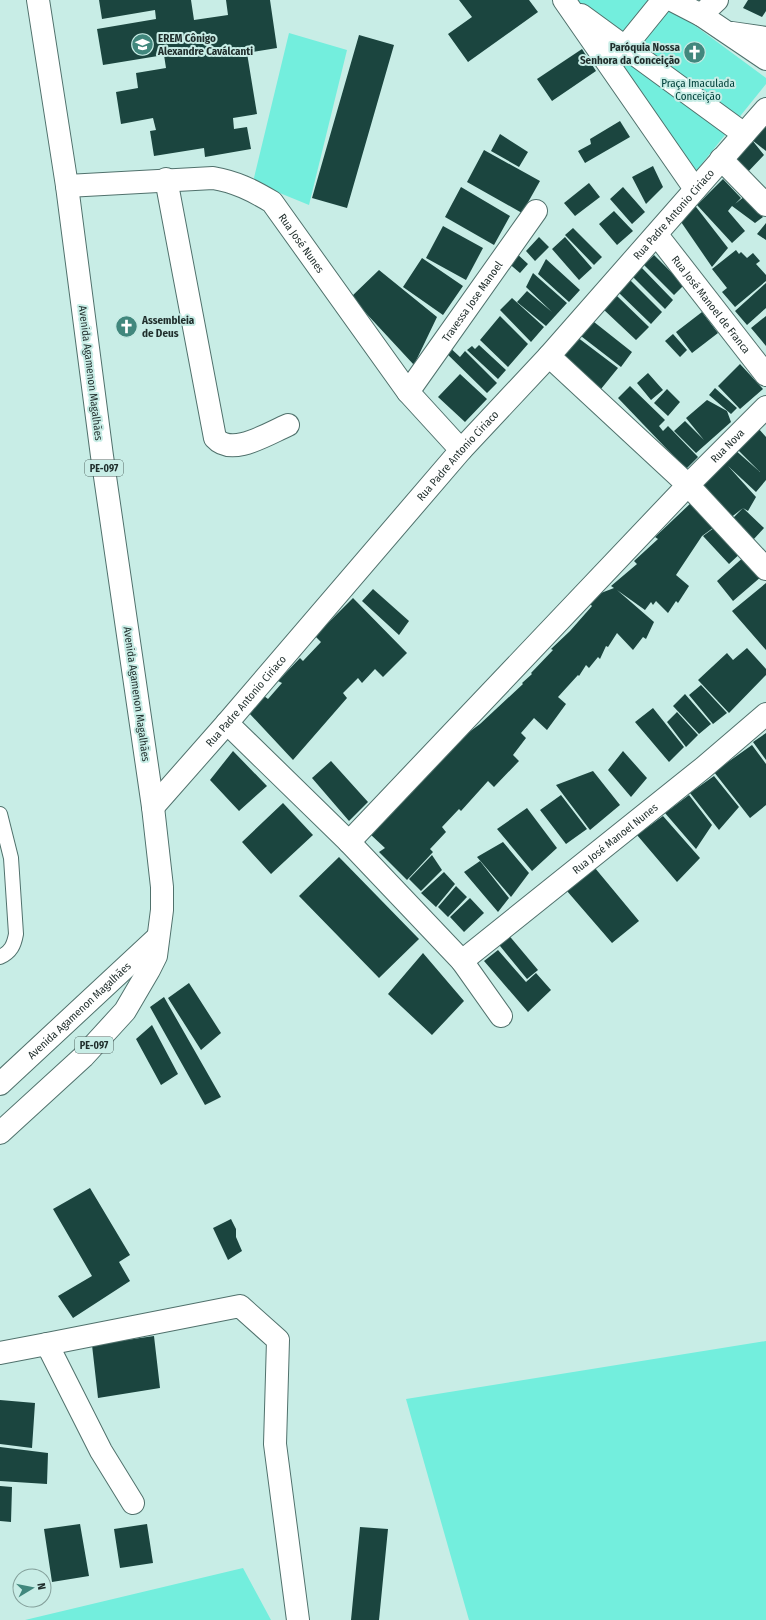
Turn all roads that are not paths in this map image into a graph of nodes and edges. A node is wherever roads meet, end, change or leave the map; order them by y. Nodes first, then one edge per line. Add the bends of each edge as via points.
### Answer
1 (38, 0) edge
2 (663, 0) edge
3 (672, 0) edge
4 (717, 0) edge
5 (566, 2) edge
6 (701, 15) junction
7 (726, 32) junction
8 (766, 38) edge
9 (625, 47) junction
10 (766, 59) edge
11 (609, 65) junction
12 (766, 109) edge
13 (744, 134) junction
14 (721, 159) junction
15 (166, 179) junction
16 (67, 186) junction
17 (695, 189) junction
18 (766, 205) edge
19 (536, 211) dead end
20 (657, 235) junction
21 (549, 356) junction
22 (766, 374) edge
23 (408, 392) junction
24 (766, 407) edge
25 (288, 426) dead end
26 (461, 450) junction
27 (688, 485) junction
28 (766, 569) edge
29 (766, 714) edge
30 (227, 723) junction
31 (153, 807) junction
32 (0, 814) edge
33 (349, 842) junction
34 (158, 936) junction
35 (0, 957) edge
36 (462, 961) junction
37 (501, 1016) dead end
38 (0, 1084) edge
39 (0, 1133) edge
40 (47, 1344) junction
41 (0, 1353) edge
42 (133, 1503) dead end
43 (298, 1620) edge

1 - 16 street, Avenida Agamenon Magalhães / PE-097
2 - 9 street
3 - 6 street
4 - 6 street
5 - 9 street
5 - 11 street
6 - 7 street
7 - 8 street
7 - 10 street
9 - 11 street
9 - 13 street
11 - 17 street
12 - 13 street, Rua Padre Antonio Ciriaco
13 - 14 street, Rua Padre Antonio Ciriaco
14 - 17 street, Rua Padre Antonio Ciriaco
14 - 18 street
15 - 16 street, Rua José Nunes
15 - 23 street, Rua José Nunes via 213,178 233,181 272,202
15 - 25 street via 215,438 220,444 239,446
16 - 31 street, Avenida Agamenon Magalhães / PE-097 via 102,456
17 - 20 street, Rua Padre Antonio Ciriaco
19 - 23 street, Travessa Jose Manoel
20 - 21 street, Rua Padre Antonio Ciriaco
20 - 22 street, Rua José Manoel de Franca
21 - 26 street, Rua Padre Antonio Ciriaco
21 - 27 street
23 - 26 street, Rua José Nunes
24 - 27 street, Rua Nova
26 - 30 street, Rua Padre Antonio Ciriaco
27 - 28 street
27 - 33 street, Rua Nova
29 - 36 street, Rua José Manoel Nunes
30 - 31 street, Rua Padre Antonio Ciriaco
30 - 33 street
31 - 34 street, Avenida Agamenon Magalhães / PE-097 via 162,887
32 - 35 lane via 11,858 16,934 15,943 10,951
33 - 36 street
34 - 38 street, Avenida Agamenon Magalhães / PE-097
34 - 39 street, Avenida Agamenon Magalhães / PE-097 via 156,956 125,1011 83,1057
36 - 37 street
40 - 41 street
40 - 42 street via 101,1451
40 - 43 street via 240,1306 278,1340 275,1444

